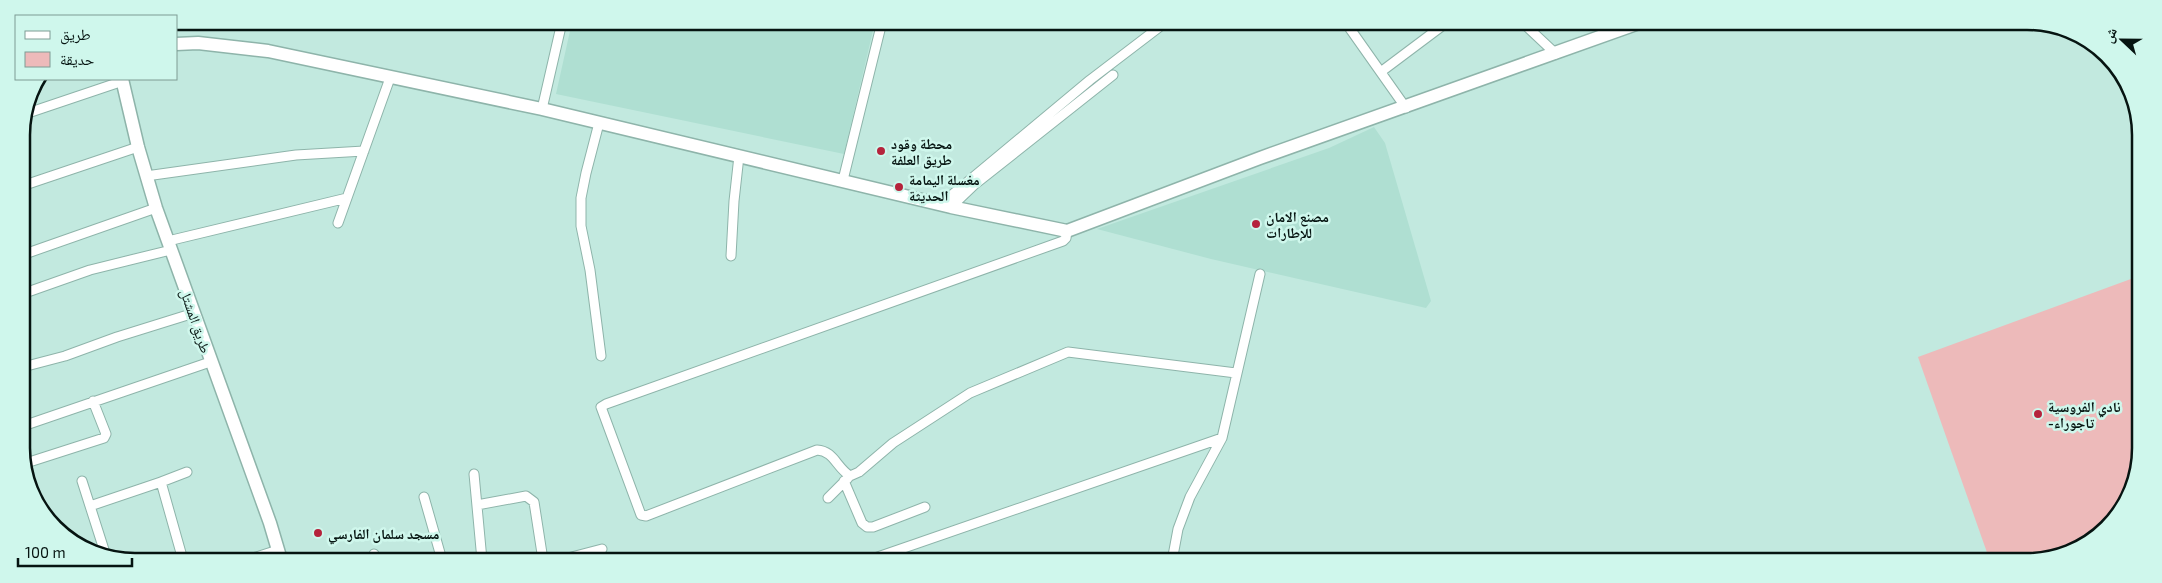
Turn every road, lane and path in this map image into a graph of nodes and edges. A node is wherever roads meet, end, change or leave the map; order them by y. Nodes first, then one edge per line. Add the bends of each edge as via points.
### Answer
1 (560, 30) edge
2 (880, 30) edge
3 (1156, 30) edge
4 (1351, 30) edge
5 (1437, 30) edge
6 (1530, 30) edge
7 (1608, 30) edge
8 (178, 44) edge
9 (1556, 54) junction
10 (1382, 71) junction
11 (1113, 75) dead end
12 (390, 78) junction
13 (122, 80) edge
14 (1406, 108) junction
15 (542, 109) junction
16 (33, 111) edge
17 (599, 123) junction
18 (138, 147) junction
19 (364, 151) junction
20 (739, 156) junction
21 (146, 176) junction
22 (843, 180) junction
23 (30, 183) edge
24 (347, 198) junction
25 (946, 205) junction
26 (156, 208) junction
27 (338, 223) dead end
28 (1067, 231) junction
29 (169, 246) junction
30 (30, 252) edge
31 (731, 256) dead end
32 (1260, 274) dead end
33 (30, 291) edge
34 (194, 312) junction
35 (601, 356) dead end
36 (210, 362) junction
37 (30, 365) edge
38 (1236, 373) junction
39 (93, 401) junction
40 (30, 424) edge
41 (1222, 438) junction
42 (31, 462) edge
43 (187, 472) dead end
44 (474, 474) dead end
45 (847, 478) junction
46 (82, 481) dead end
47 (161, 482) junction
48 (424, 497) dead end
49 (828, 498) dead end
50 (477, 505) junction
51 (90, 506) junction
52 (925, 507) dead end
53 (103, 548) edge
54 (602, 549) dead end
55 (181, 553) edge
56 (279, 553) edge
57 (440, 553) edge
58 (481, 553) edge
59 (541, 553) edge
60 (587, 553) edge
61 (889, 553) edge
62 (1174, 553) edge

1 - 15 street
2 - 22 street
3 - 25 street via 1090,80
4 - 10 street
5 - 10 street
6 - 9 street
7 - 9 street
8 - 12 street via 268,51
9 - 14 street
10 - 14 street
11 - 25 street
12 - 15 street
12 - 19 street
13 - 16 street
13 - 18 street, طريق المشتل
14 - 28 street via 1260,158
15 - 17 street
17 - 20 street
17 - 35 street via 586,173 581,226
18 - 21 street, طريق المشتل
18 - 23 street
19 - 21 street via 296,155
19 - 24 street
20 - 22 street
20 - 31 street
21 - 26 street, طريق المشتل
22 - 25 street
24 - 27 street
24 - 29 street
25 - 28 street
26 - 29 street, طريق المشتل
26 - 30 street
28 - 45 street via 1063,241 601,407 641,515 646,516 817,450 832,455
29 - 33 street
29 - 34 street, طريق المشتل
32 - 38 street
34 - 36 street, طريق المشتل
34 - 37 street
36 - 39 street
36 - 56 street, طريق المشتل
38 - 41 street
38 - 45 street via 1068,352 970,393 893,443
39 - 40 street
39 - 42 street via 106,434 103,439
41 - 61 street
41 - 62 street via 1190,497
43 - 47 street
44 - 50 street
45 - 49 street
45 - 52 street via 866,527
46 - 51 street
47 - 51 street
47 - 55 street
48 - 57 street
50 - 58 street
50 - 59 street via 526,496 531,498
51 - 53 street
54 - 60 street

